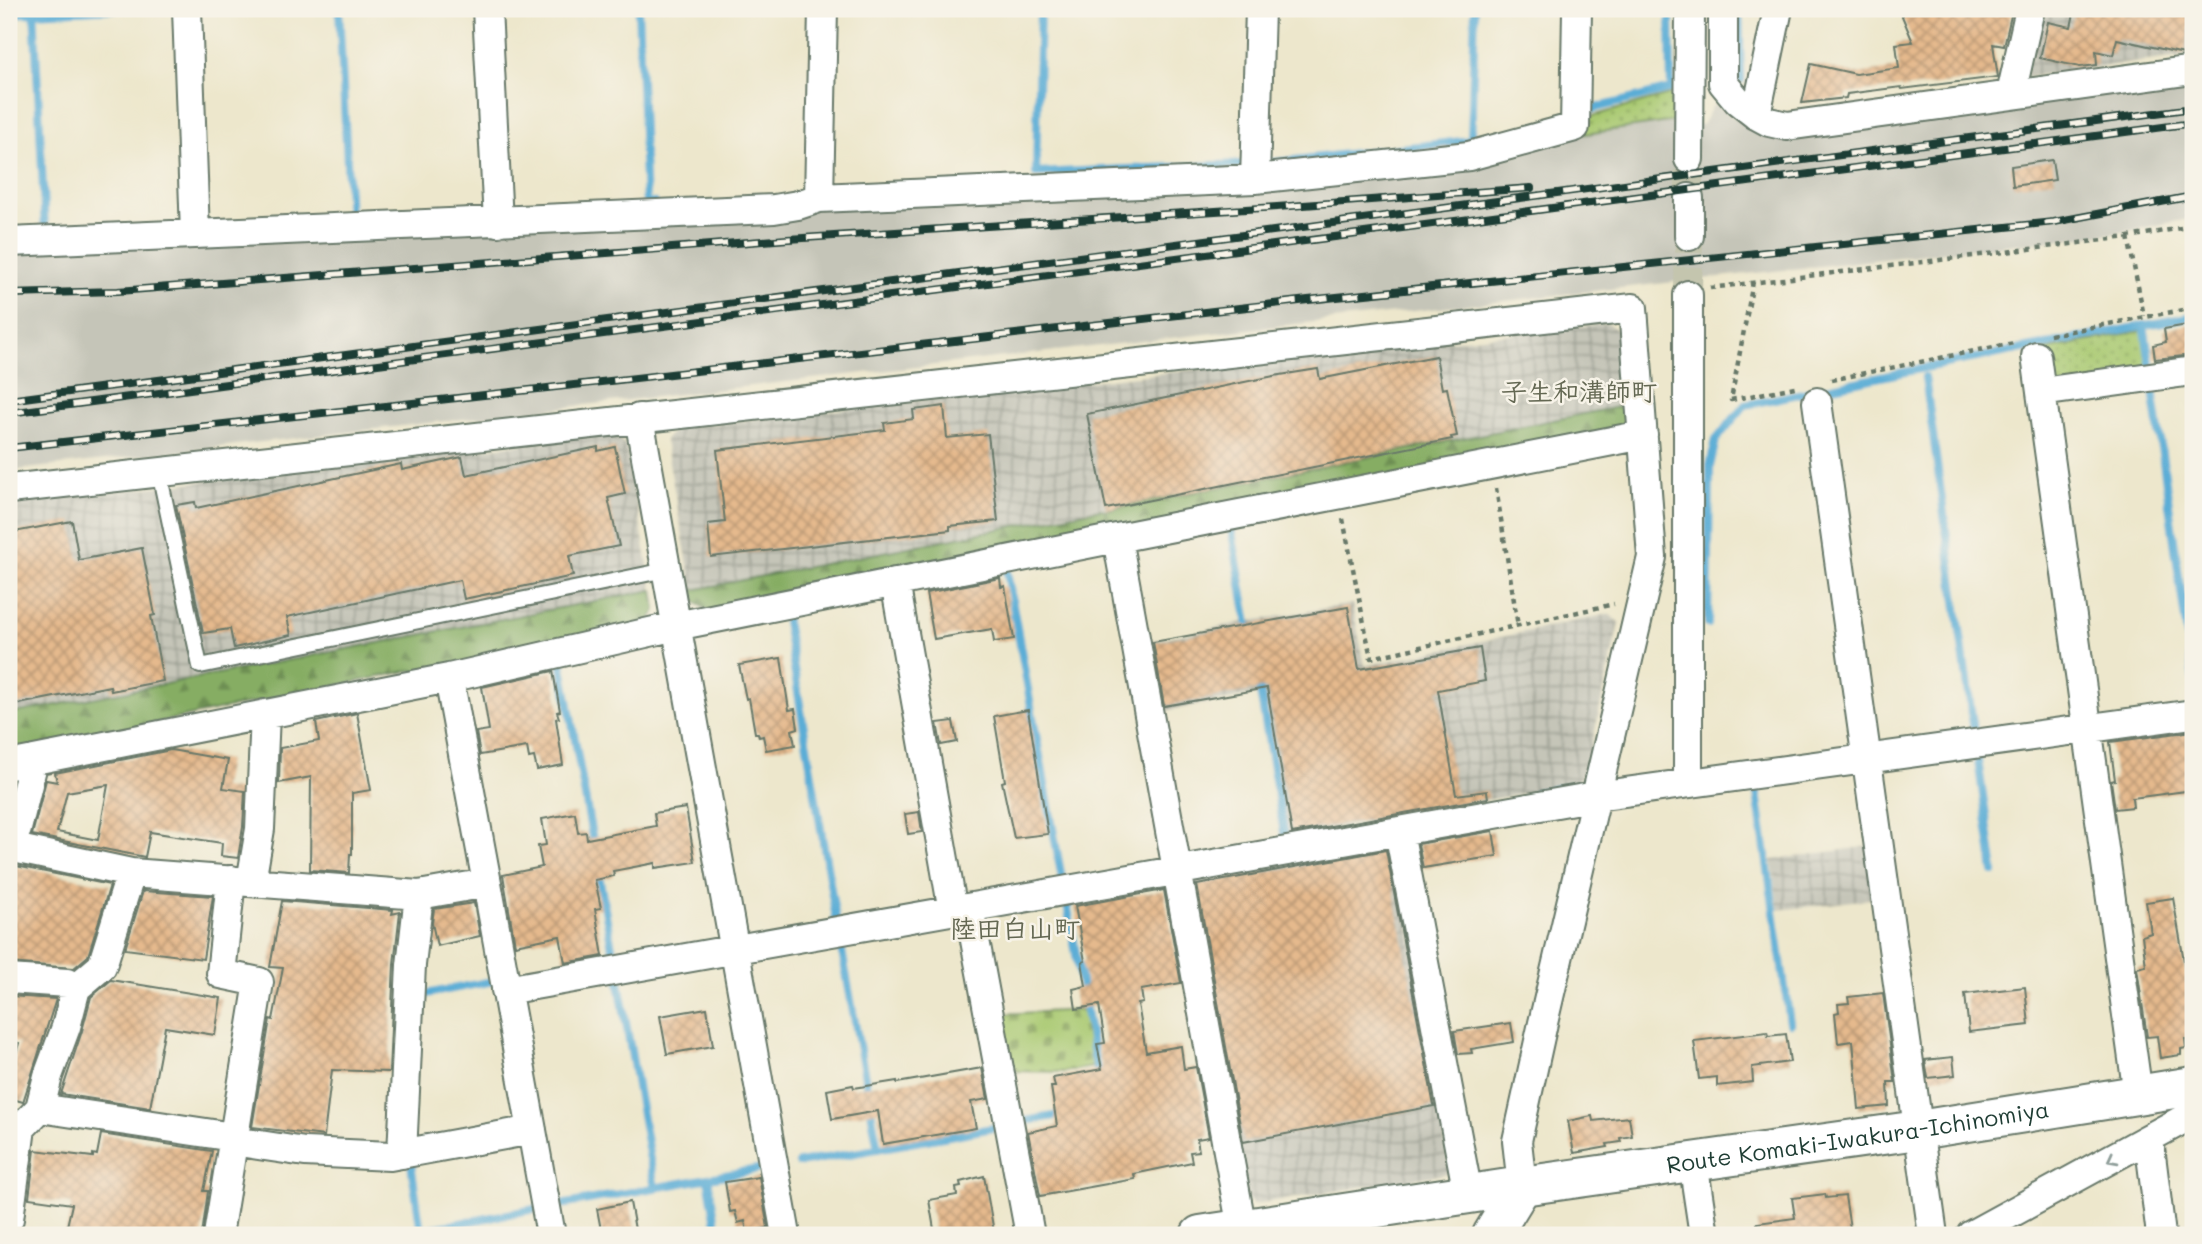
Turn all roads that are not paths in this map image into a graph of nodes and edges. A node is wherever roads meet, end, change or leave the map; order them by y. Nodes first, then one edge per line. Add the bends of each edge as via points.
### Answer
1 (187, 9) edge
2 (487, 9) edge
3 (823, 9) edge
4 (1260, 9) edge
5 (1577, 9) edge
6 (1690, 9) edge
7 (1723, 9) edge
8 (1778, 9) edge
9 (2030, 9) edge
10 (2193, 70) edge
11 (2011, 94) junction
12 (1756, 115) junction
13 (1689, 159) tunnel mouth
14 (1255, 179) junction
15 (819, 198) junction
16 (1689, 198) tunnel mouth
17 (498, 222) junction
18 (195, 234) junction
19 (1689, 236) tunnel mouth
20 (9, 242) edge
21 (1688, 295) tunnel mouth
22 (2033, 345) road end
23 (2193, 370) edge
24 (1814, 390) road end
25 (2041, 393) junction
26 (639, 418) junction
27 (1643, 435) junction
28 (159, 472) junction
29 (9, 489) edge
30 (1116, 538) junction
31 (666, 570) junction
32 (895, 582) junction
33 (677, 626) junction
34 (449, 678) junction
35 (265, 714) junction
36 (2193, 714) edge
37 (2087, 729) junction
38 (1867, 759) junction
39 (22, 763) edge
40 (1688, 783) junction
41 (1596, 796) junction
42 (1399, 831) junction
43 (9, 846) edge
44 (1177, 870) junction
45 (131, 873) junction
46 (241, 881) junction
47 (487, 883) junction
48 (419, 895) junction
49 (961, 909) junction
50 (734, 949) junction
51 (9, 979) edge
52 (76, 988) junction
53 (506, 990) junction
54 (2193, 1086) edge
55 (2138, 1095) junction
56 (40, 1108) junction
57 (2193, 1114) edge
58 (532, 1130) junction
59 (1919, 1130) junction
60 (233, 1139) junction
61 (2149, 1139) junction
62 (402, 1154) junction
63 (1693, 1162) junction
64 (1522, 1186) junction
65 (1468, 1194) junction
66 (9, 1220) edge
67 (1229, 1232) edge
68 (218, 1235) edge
69 (551, 1235) edge
70 (786, 1235) edge
71 (1030, 1235) edge
72 (1492, 1235) edge
73 (1522, 1235) edge
74 (1704, 1235) edge
75 (1933, 1235) edge
76 (1971, 1235) edge
77 (2161, 1235) edge

1 - 18 street
2 - 17 street
3 - 15 street
4 - 14 street
5 - 14 street via 1575,127 1469,156
6 - 13 street
7 - 12 street via 1723,83
8 - 12 street
9 - 11 street
10 - 11 street
11 - 12 street via 1787,126
14 - 15 street
15 - 17 street via 774,209
16 - 19 street
17 - 18 street
18 - 20 street
21 - 40 street
22 - 25 street
23 - 25 street
24 - 38 street
25 - 37 street
26 - 27 street via 1633,308
26 - 28 street
26 - 31 street
27 - 30 street
27 - 41 street via 1652,557
28 - 29 street
28 - 31 lane via 200,666
30 - 32 street
30 - 44 street
31 - 33 street
32 - 33 street
32 - 49 street
33 - 34 street
33 - 50 street
34 - 35 street
34 - 47 street
35 - 39 street
35 - 46 street via 260,829
36 - 37 street
37 - 38 street
37 - 55 street
38 - 40 street
38 - 59 street
39 - 43 street via 17,829
40 - 41 street
41 - 42 street
41 - 64 street via 1517,1141
42 - 44 street
42 - 65 street
43 - 45 street
44 - 49 street
44 - 67 street
45 - 46 street
45 - 52 street via 102,966
46 - 48 street
46 - 60 street via 221,974 259,982
47 - 48 street
47 - 53 street
48 - 62 street
49 - 50 street
49 - 71 street
50 - 53 street
50 - 70 street
51 - 52 street via 67,983
52 - 56 street
53 - 58 street
54 - 55 main road, Route Komaki-Iwakura-Ichinomiya
55 - 59 main road, Route Komaki-Iwakura-Ichinomiya
56 - 60 street
56 - 66 street via 21,1128
57 - 61 street
58 - 62 street
58 - 69 street
59 - 63 main road, Route Komaki-Iwakura-Ichinomiya
59 - 75 street
60 - 62 street via 305,1152
60 - 68 street
61 -> 76 street
61 - 77 street
63 - 64 main road, Route Komaki-Iwakura-Ichinomiya
63 - 74 street
64 - 65 main road, Route Komaki-Iwakura-Ichinomiya
64 - 72 main road
64 - 73 main road
65 - 67 main road, Route Komaki-Iwakura-Ichinomiya

